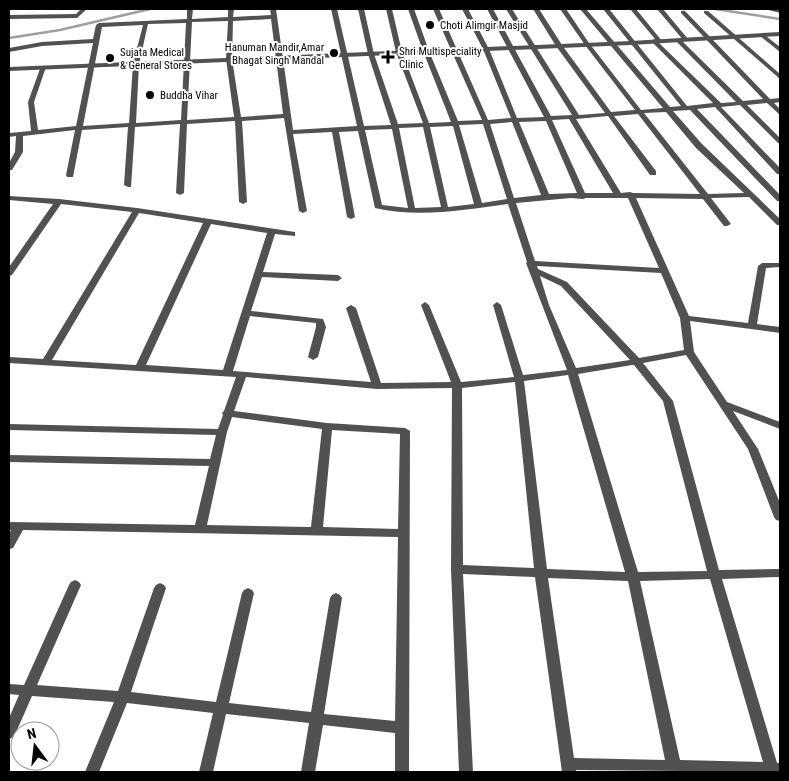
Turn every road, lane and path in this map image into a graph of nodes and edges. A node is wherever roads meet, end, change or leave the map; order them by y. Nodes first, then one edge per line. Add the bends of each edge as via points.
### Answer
1 (24, 9) edge
2 (55, 9) edge
3 (84, 9) edge
4 (190, 9) edge
5 (232, 9) edge
6 (273, 9) edge
7 (334, 9) edge
8 (361, 9) edge
9 (389, 9) edge
10 (411, 9) edge
11 (436, 9) edge
12 (464, 9) edge
13 (490, 9) edge
14 (509, 9) edge
15 (536, 9) edge
16 (564, 9) edge
17 (583, 9) edge
18 (606, 9) edge
19 (633, 9) edge
20 (660, 9) edge
21 (768, 9) edge
22 (780, 10) edge
23 (683, 12) dead end
24 (706, 12) dead end
25 (9, 17) edge
26 (17, 17) junction
27 (48, 17) junction
28 (273, 17) junction
29 (231, 18) junction
30 (189, 19) junction
31 (146, 22) junction
32 (780, 34) edge
33 (762, 35) junction
34 (737, 37) junction
35 (710, 38) junction
36 (678, 40) junction
37 (686, 40) junction
38 (95, 41) junction
39 (657, 41) junction
40 (612, 43) junction
41 (631, 43) junction
42 (587, 44) junction
43 (559, 46) junction
44 (532, 47) junction
45 (486, 48) junction
46 (510, 48) junction
47 (9, 50) edge
48 (454, 50) junction
49 (780, 50) edge
50 (426, 51) junction
51 (399, 52) junction
52 (371, 54) junction
53 (343, 55) junction
54 (278, 57) junction
55 (229, 59) junction
56 (186, 61) junction
57 (136, 64) junction
58 (90, 66) junction
59 (43, 67) junction
60 (9, 69) edge
61 (780, 77) edge
62 (780, 100) edge
63 (768, 101) junction
64 (741, 102) junction
65 (717, 104) junction
66 (688, 107) junction
67 (668, 108) junction
68 (640, 111) junction
69 (780, 113) edge
70 (611, 114) junction
71 (287, 116) junction
72 (574, 117) junction
73 (548, 118) junction
74 (238, 119) junction
75 (485, 120) junction
76 (516, 120) junction
77 (184, 122) junction
78 (455, 122) junction
79 (426, 123) junction
80 (132, 124) junction
81 (395, 125) junction
82 (362, 127) junction
83 (78, 128) junction
84 (335, 129) junction
85 (290, 132) junction
86 (35, 133) junction
87 (20, 134) junction
88 (9, 135) edge
89 (780, 142) edge
90 (9, 168) edge
91 (780, 172) edge
92 (653, 173) dead end
93 (70, 175) dead end
94 (128, 185) dead end
95 (180, 192) dead end
96 (630, 194) junction
97 (618, 195) junction
98 (750, 195) junction
99 (546, 197) junction
100 (583, 197) junction
101 (9, 198) edge
102 (704, 198) junction
103 (780, 198) edge
104 (59, 201) junction
105 (510, 201) junction
106 (243, 202) dead end
107 (478, 204) junction
108 (446, 209) junction
109 (137, 210) junction
110 (412, 210) junction
111 (304, 211) dead end
112 (351, 217) dead end
113 (208, 221) junction
114 (780, 223) edge
115 (726, 224) dead end
116 (272, 231) junction
117 (292, 234) dead end
118 (780, 265) edge
119 (532, 266) junction
120 (664, 271) junction
121 (9, 273) edge
122 (259, 274) junction
123 (338, 278) dead end
124 (425, 305) dead end
125 (497, 305) dead end
126 (351, 308) dead end
127 (246, 313) junction
128 (685, 318) junction
129 (752, 327) junction
130 (780, 330) edge
131 (689, 352) junction
132 (313, 357) dead end
133 (9, 360) edge
134 (637, 362) junction
135 (45, 363) junction
136 (140, 367) junction
137 (572, 372) junction
138 (227, 373) junction
139 (242, 374) junction
140 (519, 378) junction
141 (457, 385) junction
142 (377, 386) junction
143 (723, 403) junction
144 (227, 413) junction
145 (327, 426) junction
146 (780, 426) edge
147 (9, 427) edge
148 (222, 432) junction
149 (9, 458) edge
150 (216, 463) junction
151 (780, 517) edge
152 (14, 526) edge
153 (200, 529) junction
154 (317, 530) junction
155 (404, 532) junction
156 (9, 544) edge
157 (457, 569) junction
158 (780, 572) edge
159 (541, 573) junction
160 (714, 573) junction
161 (633, 577) junction
162 (75, 586) dead end
163 (160, 588) dead end
164 (248, 593) dead end
165 (336, 598) dead end
166 (9, 689) edge
167 (29, 690) junction
168 (123, 697) junction
169 (222, 710) junction
170 (318, 719) junction
171 (402, 728) junction
172 (9, 733) edge
173 (569, 768) edge
174 (675, 770) edge
175 (775, 770) edge
176 (92, 772) edge
177 (206, 772) edge
178 (308, 772) edge
179 (402, 772) edge
180 (466, 772) edge

1 - 26 street
2 - 27 street
3 - 27 street via 78,16
4 - 30 street
5 - 29 street
6 - 28 street
7 - 53 street
8 - 52 street
9 - 51 street
10 - 50 street
11 - 48 street
12 - 45 street
13 - 46 street
14 - 44 street
15 - 43 street
16 - 42 street
17 - 40 street
18 - 41 street
19 - 39 street
20 - 37 street
21 - 22 street
23 - 35 street
24 - 34 street
25 - 26 street
26 - 27 street
28 - 29 street
28 - 54 street
29 - 30 street
29 - 55 street
30 - 31 street
30 - 56 street
31 - 38 street via 99,25
31 - 57 street
32 - 33 street
33 - 34 street
33 - 49 street
34 - 35 street
34 - 61 street
35 - 37 street
35 - 63 street
36 - 37 street
36 - 39 street
36 - 64 street
38 - 47 street via 42,44
38 - 58 street
39 - 41 street
39 - 65 street
40 - 41 street
40 - 42 street
40 - 67 street
41 - 66 street
42 - 43 street
42 - 68 street
43 - 44 street
43 - 70 street
44 - 46 street
44 - 72 street
45 - 46 street
45 - 48 street
45 - 76 street
46 - 73 street
48 - 50 street
48 - 75 street
50 - 51 street
50 - 78 street
51 - 52 street
51 - 79 street
52 - 53 street
52 - 81 street
53 - 54 street
53 - 82 street
54 - 55 street
54 - 71 street
55 - 56 street
55 - 74 street
56 - 57 street
56 - 77 street
57 - 58 street
57 - 80 street
58 - 59 street
58 - 83 street
59 - 60 street
59 - 86 street via 31,102
62 - 63 street
63 - 64 street
63 - 69 street
64 - 65 street
64 - 89 street
65 - 66 street
65 - 91 street
66 - 67 street
66 - 103 street
67 - 68 street
67 - 98 street via 699,146
68 - 70 street
68 - 102 street
70 - 72 street
70 - 92 street
71 - 74 street
71 - 85 street
72 - 73 street
72 - 97 street
73 - 76 street
73 - 100 street
74 - 77 street
74 - 106 street
75 - 76 street
75 - 78 street
75 - 105 street
76 - 99 street
77 - 80 street
77 - 95 street
78 - 79 street
78 - 107 street
79 - 81 street
79 - 108 street
80 - 83 street
80 - 94 street
81 - 82 street
81 - 110 street
82 - 84 street
82 - 110 street via 376,203 384,209
83 - 86 street
83 - 93 street
84 - 85 street
84 - 112 street
85 - 111 street
86 - 87 street
87 - 88 street
87 - 90 street via 19,152
96 - 97 street
96 - 102 street
96 - 120 street
97 - 100 street
98 - 102 street
98 - 114 street
99 - 100 street
99 - 105 street
101 - 104 street
102 - 115 street
104 - 109 street
104 - 121 street
105 - 107 street
105 - 119 street
107 - 108 street
108 - 110 street
109 - 113 street
109 - 135 street
113 - 116 street
113 - 136 street
116 - 117 street
116 - 122 street
118 - 129 street via 762,266
119 - 120 street
119 - 134 street via 564,284
119 - 137 street
120 - 128 street
122 - 123 street
122 - 127 street
124 - 141 street
125 - 140 street
126 - 142 street
127 - 132 street via 320,321
127 - 138 street
128 - 129 street
128 - 131 street
129 - 130 street
131 - 134 street
131 - 143 street
133 - 135 street
134 - 137 street
134 - 160 street via 668,401
135 - 136 street
136 - 138 street
137 - 140 street
137 - 161 street
138 - 139 street
139 - 142 street
139 - 144 street
140 - 141 street
140 - 159 street
141 - 142 street
141 - 157 street
143 - 146 street
143 - 151 street via 753,449
144 - 145 street
144 - 148 street
145 - 154 street
145 - 155 street via 405,431
147 - 148 street
148 - 150 street
149 - 150 street
150 - 153 street
152 - 153 street
152 - 156 street
153 - 154 street
154 - 155 street
155 - 171 street
157 - 159 street
157 - 180 street
158 - 160 street
159 - 161 street
159 - 173 street
160 - 161 street
160 - 175 street
161 - 174 street
162 - 167 street
163 - 168 street
164 - 169 street
165 - 170 street
166 - 167 street
167 - 168 street
167 - 172 street
168 - 169 street
168 - 176 street
169 - 170 street
169 - 177 street
170 - 171 street
170 - 178 street
171 - 179 street
173 - 174 street
174 - 175 street

